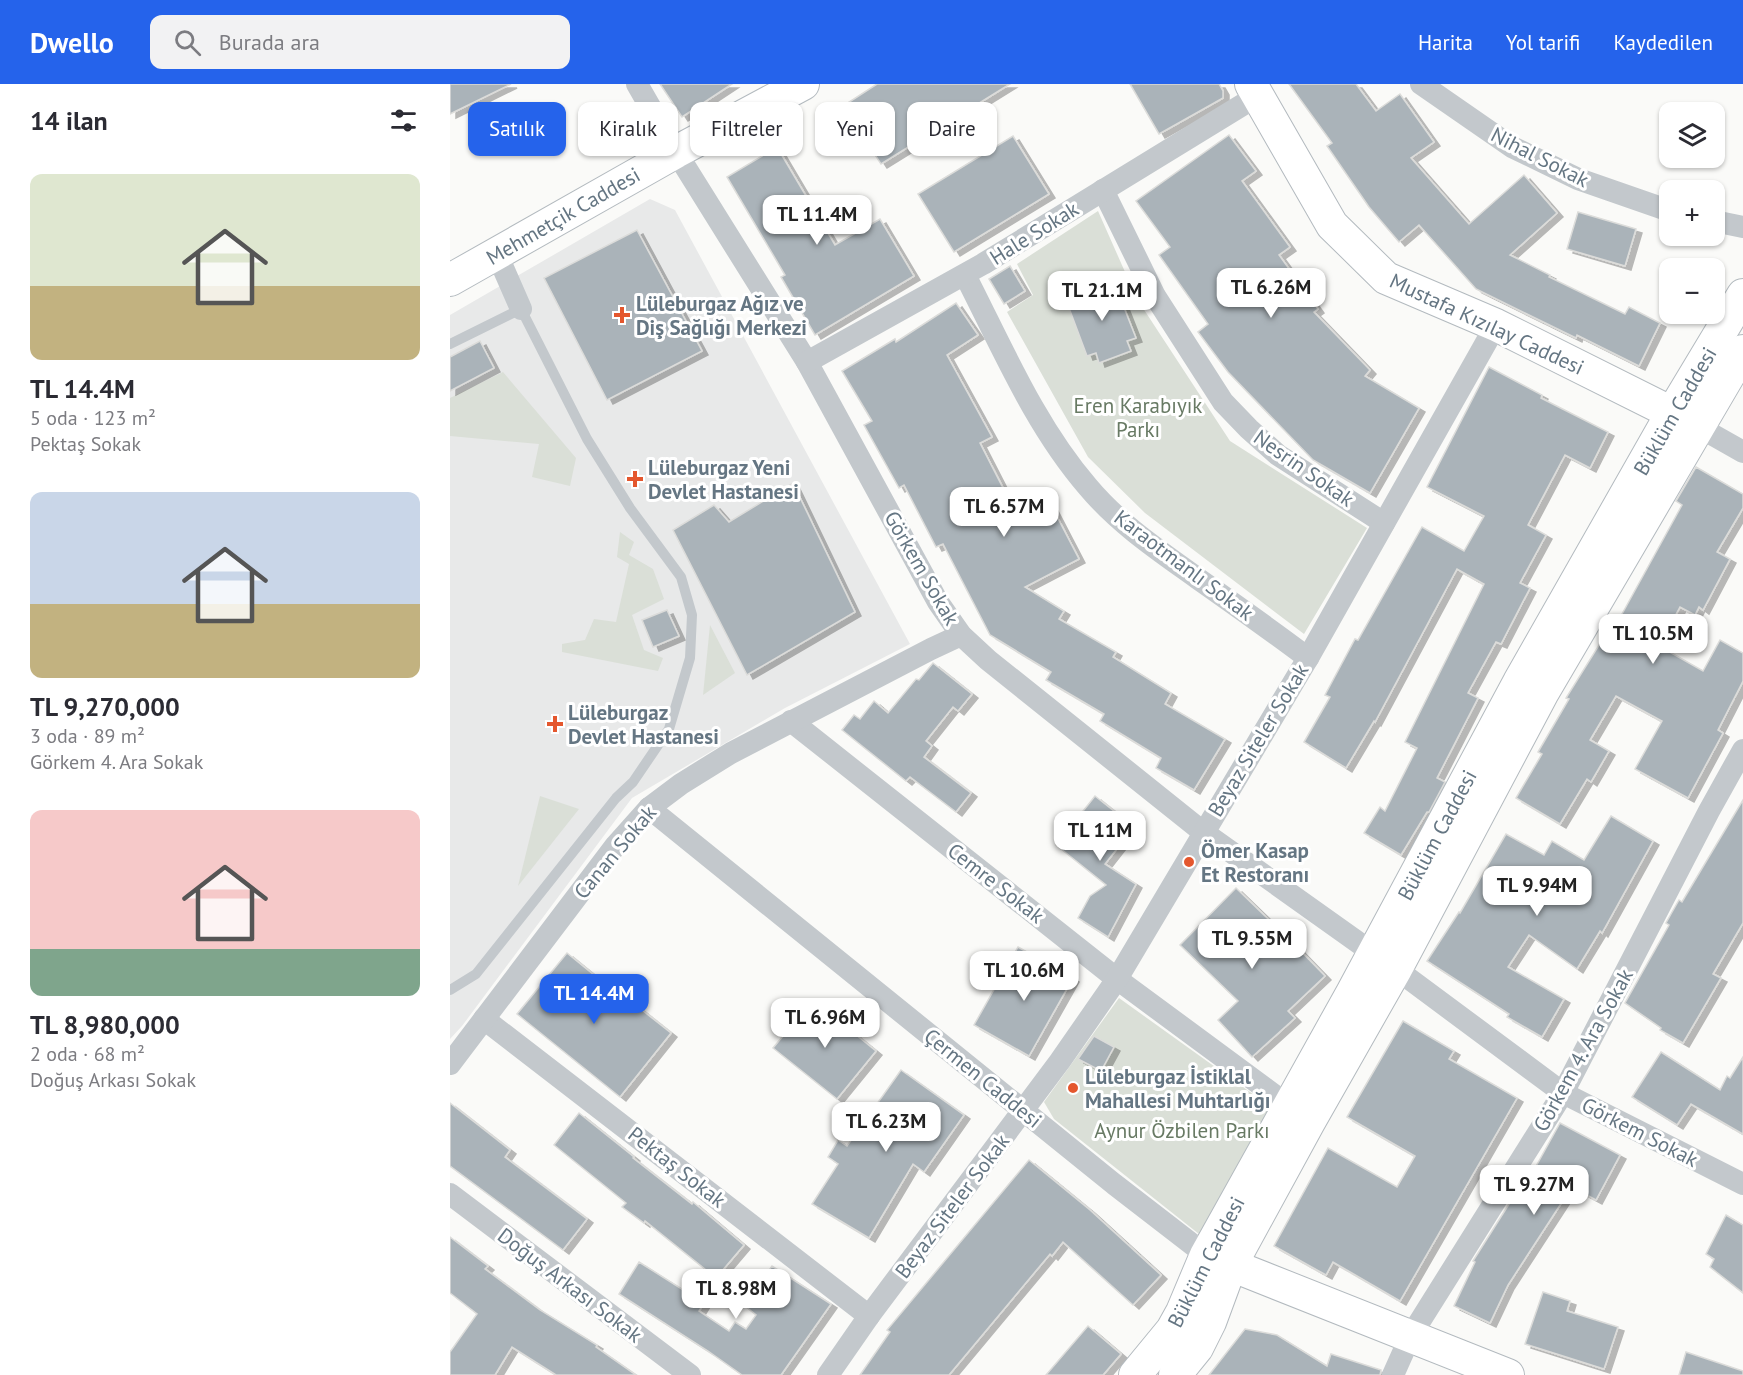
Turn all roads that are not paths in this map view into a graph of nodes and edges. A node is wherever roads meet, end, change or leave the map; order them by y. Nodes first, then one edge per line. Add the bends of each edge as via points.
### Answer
1 (637, 84) edge
2 (803, 84) edge
3 (1421, 84) edge
4 (1254, 90) edge
5 (647, 102) edge
6 (678, 151) edge
7 (678, 155) edge
8 (669, 156) edge
9 (1104, 190) junction
10 (1659, 207) edge
11 (1725, 223) edge
12 (1743, 227) edge
13 (497, 254) junction
14 (964, 275) junction
15 (450, 280) edge
16 (1743, 295) edge
17 (521, 309) junction
18 (1496, 325) junction
19 (450, 344) edge
20 (1743, 351) edge
21 (807, 362) junction
22 (1685, 420) junction
23 (1743, 452) edge
24 (1384, 524) junction
25 (961, 635) junction
26 (1308, 658) junction
27 (791, 721) junction
28 (1743, 750) edge
29 (649, 808) junction
30 (1203, 832) junction
31 (1385, 961) junction
32 (1117, 979) junction
33 (450, 990) edge
34 (484, 1019) junction
35 (450, 1064) edge
36 (1563, 1093) junction
37 (1289, 1106) junction
38 (1024, 1110) junction
39 (1743, 1184) edge
40 (450, 1194) edge
41 (1219, 1260) junction
42 (869, 1316) junction
43 (1410, 1337) junction
44 (690, 1375) edge
45 (828, 1375) edge
46 (1135, 1375) edge
47 (1175, 1375) edge
48 (1393, 1375) edge
49 (1508, 1375) edge

1 - 5 street, Görkem Sokak
2 - 6 main road, Mehmetçik Caddesi
3 - 10 street, Nihal Sokak via 1512,147 1578,179
4 - 9 street, Hale Sokak
4 - 18 main road, Mustafa Kızılay Caddesi via 1332,225 1386,278
7 - 21 street, Görkem Sokak
8 - 13 main road, Mehmetçik Caddesi
9 - 14 street, Hale Sokak
9 - 24 street, Nesrin Sokak via 1155,296 1223,402 1278,455
11 - 12 street
13 - 15 main road, Mehmetçik Caddesi
13 - 17 street
14 - 21 street, Hale Sokak
14 - 26 street, Karaotmanlı Sokak via 1032,406 1088,488 1158,551
16 - 22 main road, Büklüm Caddesi
17 - 19 lane
17 - 33 lane via 587,439 630,508 681,577 692,615 690,658 669,729 633,782 616,798 476,974
18 - 22 main road, Mustafa Kızılay Caddesi
18 - 24 street, Beyaz Siteler Sokak
20 - 22 main road, Büklüm Caddesi
21 - 25 street, Görkem Sokak via 938,602
22 - 23 street, Mustafa Kızılay Caddesi
22 - 31 main road, Büklüm Caddesi via 1542,694
24 - 26 street, Beyaz Siteler Sokak
25 - 27 street, Canan Sokak
25 - 30 street, Görkem Sokak
26 - 30 street, Beyaz Siteler Sokak
27 - 29 street, Canan Sokak via 731,753
27 - 32 street, Cemre Sokak
28 - 36 street, Görkem 4. Ara Sokak
29 - 34 street, Canan Sokak via 616,845
29 - 38 street, Çermen Caddesi
30 - 31 street, Görkem Sokak
30 - 32 street, Beyaz Siteler Sokak
31 - 36 street, Görkem Sokak
31 - 37 main road, Büklüm Caddesi
31 - 41 main road, Büklüm Caddesi via 1309,1122
32 - 37 street, Cemre Sokak
32 - 38 street, Beyaz Siteler Sokak
34 - 35 street, Canan Sokak
34 - 42 street, Pektaş Sokak
36 - 39 street, Görkem Sokak
36 - 43 street, Görkem 4. Ara Sokak
37 - 41 main road, Büklüm Caddesi
38 - 41 street, Çermen Caddesi via 1114,1184
38 - 42 street, Beyaz Siteler Sokak
40 - 44 street, Doğuş Arkası Sokak
41 - 43 main road, Çermen Caddesi
41 - 46 main road, Büklüm Caddesi via 1172,1330
41 - 47 main road, Büklüm Caddesi via 1210,1322 1197,1348
42 - 45 street, Beyaz Siteler Sokak
43 - 48 street, Görkem 4. Ara Sokak
43 - 49 main road, Çermen Caddesi

